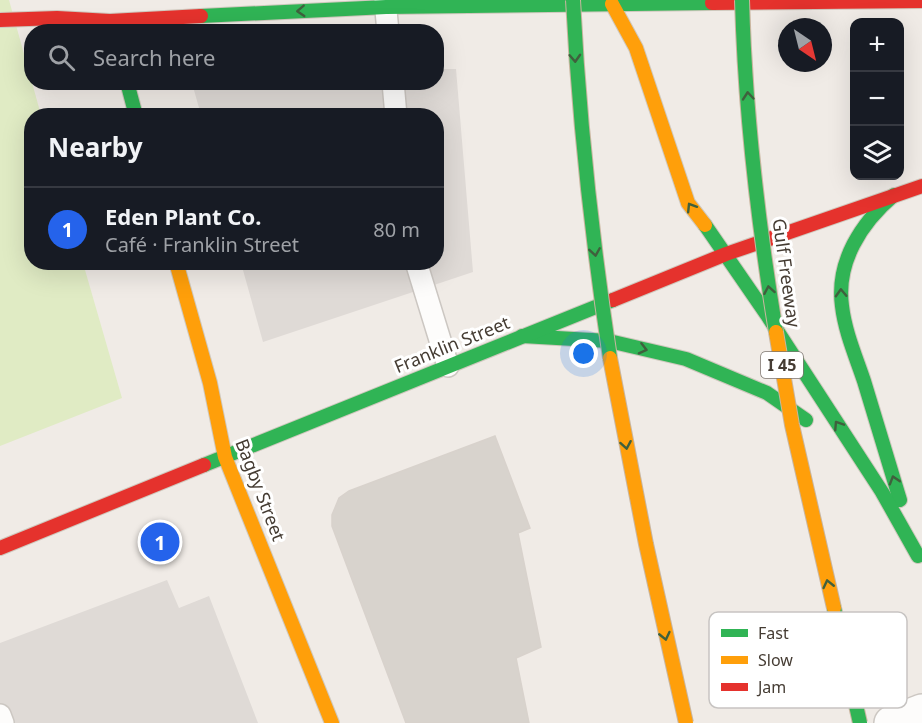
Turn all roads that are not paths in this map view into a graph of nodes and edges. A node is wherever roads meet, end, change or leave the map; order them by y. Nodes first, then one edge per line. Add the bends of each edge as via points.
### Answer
1 (573, 0) edge
2 (742, 0) edge
3 (922, 1) edge
4 (385, 4) edge
5 (612, 4) junction
6 (0, 20) edge
7 (110, 21) edge
8 (387, 24) edge
9 (129, 90) edge
10 (394, 90) edge
11 (134, 108) edge
12 (395, 108) edge
13 (922, 186) edge
14 (894, 195) junction
15 (726, 254) junction
16 (178, 270) edge
17 (418, 270) edge
18 (522, 336) junction
19 (448, 366) junction
20 (225, 457) junction
21 (882, 492) junction
22 (0, 548) edge
23 (920, 561) edge
24 (835, 612) edge
25 (857, 708) edge
26 (922, 711) edge
27 (0, 715) edge
28 (3, 723) edge
29 (332, 723) edge
30 (686, 723) edge
31 (860, 723) edge
32 (891, 723) edge

1 -> 30 main road, bridge via 590,220 613,369 637,504
24 -> 2 main road, Gulf Freeway / I 45, bridge via 792,425 767,276
3 - 5 main road
4 - 5 main road
4 -> 7 main road
4 - 8 lane
15 -> 5 main road via 688,203 636,48
6 - 7 main road
9 - 11 main road
10 - 12 lane
13 - 14 main road, Franklin Street
14 - 15 main road, Franklin Street
23 -> 14 main road via 845,323 840,285 852,245
15 - 18 main road, Franklin Street
21 -> 15 main road
16 - 20 main road, Bagby Street via 210,383
17 - 19 lane
18 - 19 main road, Franklin Street
18 -> 21 main road via 609,341 686,359 767,393 822,431
19 - 20 main road, Franklin Street
20 - 22 main road, Franklin Street
20 - 29 main road, Bagby Street
21 - 23 main road
31 -> 25 main road, Gulf Freeway / I 45, bridge
26 - 32 street
27 - 28 lane

